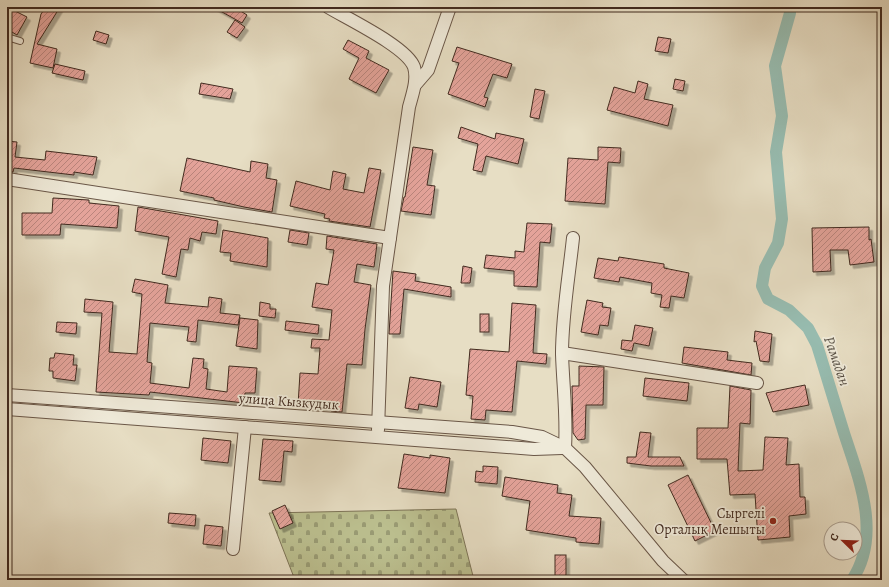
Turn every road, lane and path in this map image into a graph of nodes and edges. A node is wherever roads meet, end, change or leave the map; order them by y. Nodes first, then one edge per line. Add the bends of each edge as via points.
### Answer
1 (328, 7) edge
2 (450, 7) edge
3 (7, 37) edge
4 (20, 41) dead end
5 (415, 85) junction
6 (7, 179) edge
7 (390, 238) junction
8 (573, 238) dead end
9 (562, 353) junction
10 (757, 383) dead end
11 (7, 395) edge
12 (33, 397) junction
13 (7, 409) edge
14 (200, 409) junction
15 (34, 411) junction
16 (377, 422) junction
17 (199, 423) junction
18 (244, 427) junction
19 (378, 437) junction
20 (565, 448) junction
21 (233, 549) dead end
22 (684, 580) edge

1 - 5 street via 402,50 414,67
2 - 5 street via 428,70
3 - 4 lane
5 - 7 street via 409,107
6 - 7 street
7 - 16 street via 383,286
8 - 9 street
9 - 10 street
9 - 20 street
11 - 12 street, улица Кызкудык
12 - 14 street, улица Кызкудык
12 - 15 street
13 - 15 street
14 - 16 street, улица Кызкудык
14 - 17 street
15 - 17 street
16 - 19 street
16 - 20 street, улица Кызкудык via 512,432 542,437
17 - 18 street
18 - 19 street
18 - 21 street
19 - 20 street via 534,449
20 - 22 street, улица Кызкудык via 585,467 663,561

